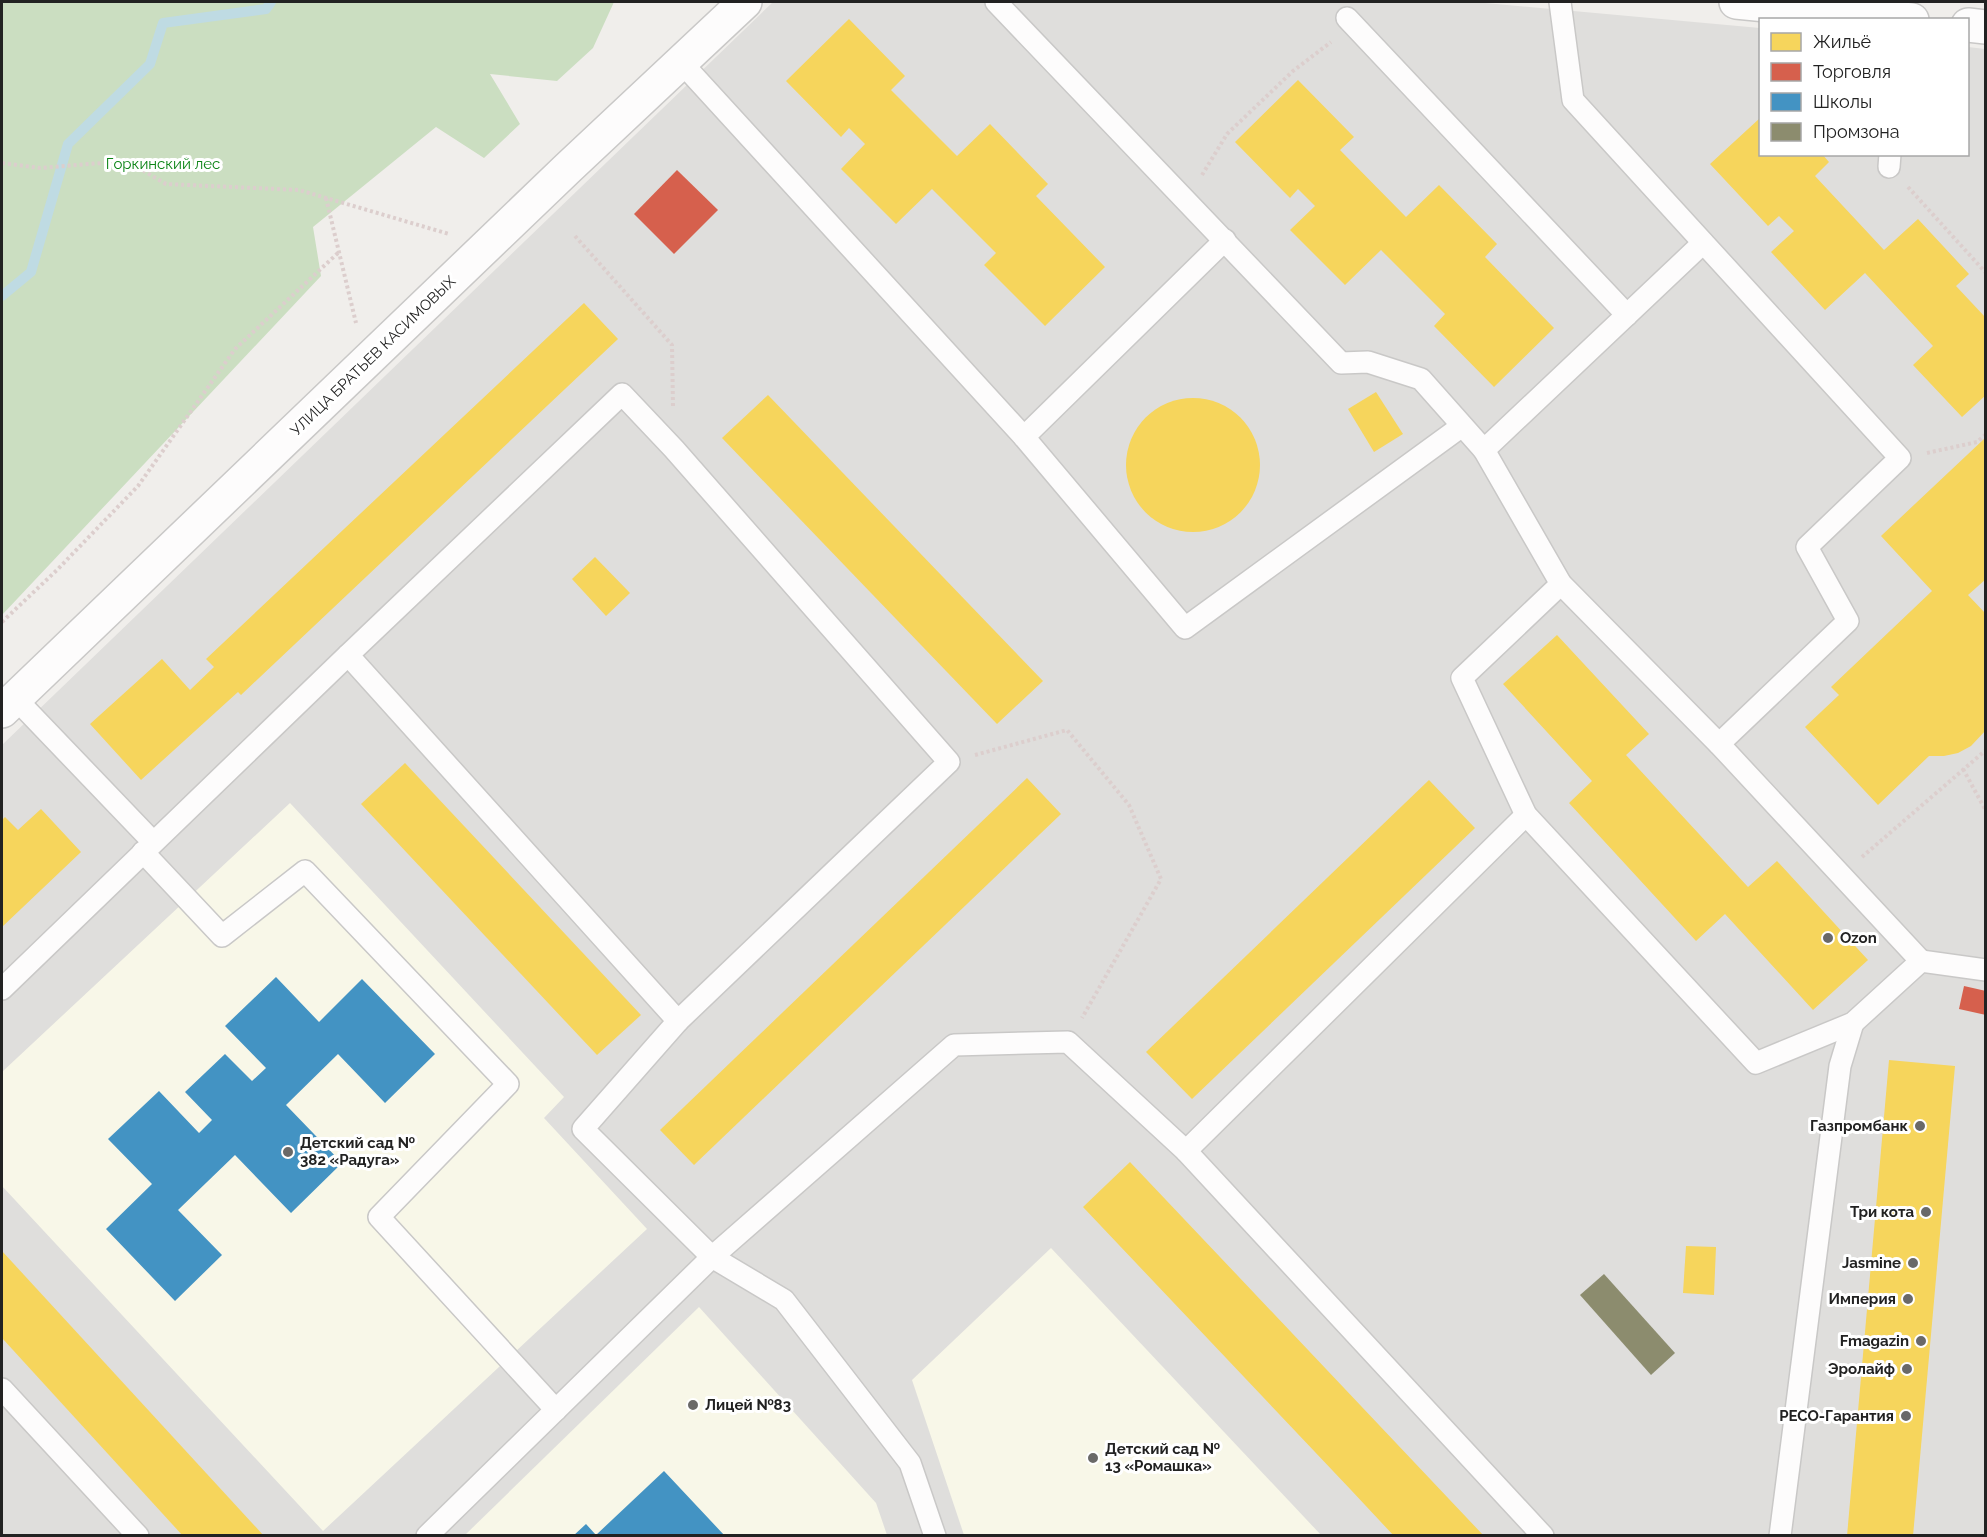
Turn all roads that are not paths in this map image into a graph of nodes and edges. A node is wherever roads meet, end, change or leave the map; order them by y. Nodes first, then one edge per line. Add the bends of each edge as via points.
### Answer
1 (746, 2) edge
2 (996, 2) edge
3 (1560, 2) edge
4 (1736, 2) edge
5 (1896, 18) edge
6 (1350, 22) road end
7 (1969, 25) edge
8 (1986, 27) edge
9 (681, 62) junction
10 (1225, 240) junction
11 (1703, 243) junction
12 (1627, 315) junction
13 (1462, 426) junction
14 (1024, 437) junction
15 (1484, 450) junction
16 (1561, 584) junction
17 (348, 655) junction
18 (8, 705) edge
19 (1719, 744) junction
20 (1526, 815) junction
21 (148, 847) junction
22 (1921, 961) junction
23 (1986, 970) edge
24 (2, 989) edge
25 (678, 1022) junction
26 (1853, 1023) junction
27 (1186, 1151) junction
28 (712, 1257) junction
29 (2, 1389) edge
30 (556, 1410) junction
31 (138, 1536) edge
32 (427, 1536) edge
33 (935, 1536) edge
34 (1543, 1536) edge
35 (1780, 1536) edge

1 - 9 street, УЛИЦА БРАТЬЕВ КАСИМОВЫХ
2 - 10 lane
3 - 11 lane via 1573,100
4 - 5 street
6 - 12 lane
7 - 8 street
9 - 14 lane
9 - 18 street, УЛИЦА БРАТЬЕВ КАСИМОВЫХ
10 - 13 lane via 1341,363 1368,362 1421,379
10 - 14 lane
11 - 12 lane
11 - 19 lane via 1900,458 1807,547 1848,621
12 - 15 lane
13 - 14 lane via 1185,627
13 - 15 lane
15 - 16 lane
16 - 19 lane
16 - 20 lane via 1462,678
17 - 21 lane
17 - 25 lane
17 - 25 lane via 622,394 674,449 949,762
18 - 21 lane
19 - 22 lane
20 - 26 lane via 1756,1063
20 - 27 lane
21 - 24 lane
21 - 30 lane via 222,936 305,871 508,1084 379,1217
22 - 23 lane
22 - 26 lane
25 - 28 lane via 583,1129
26 - 35 lane via 1840,1066
27 - 28 lane via 1068,1042 954,1045
27 - 34 lane
28 - 30 lane
28 - 33 lane via 784,1300 910,1463
29 - 31 lane
30 - 32 lane

